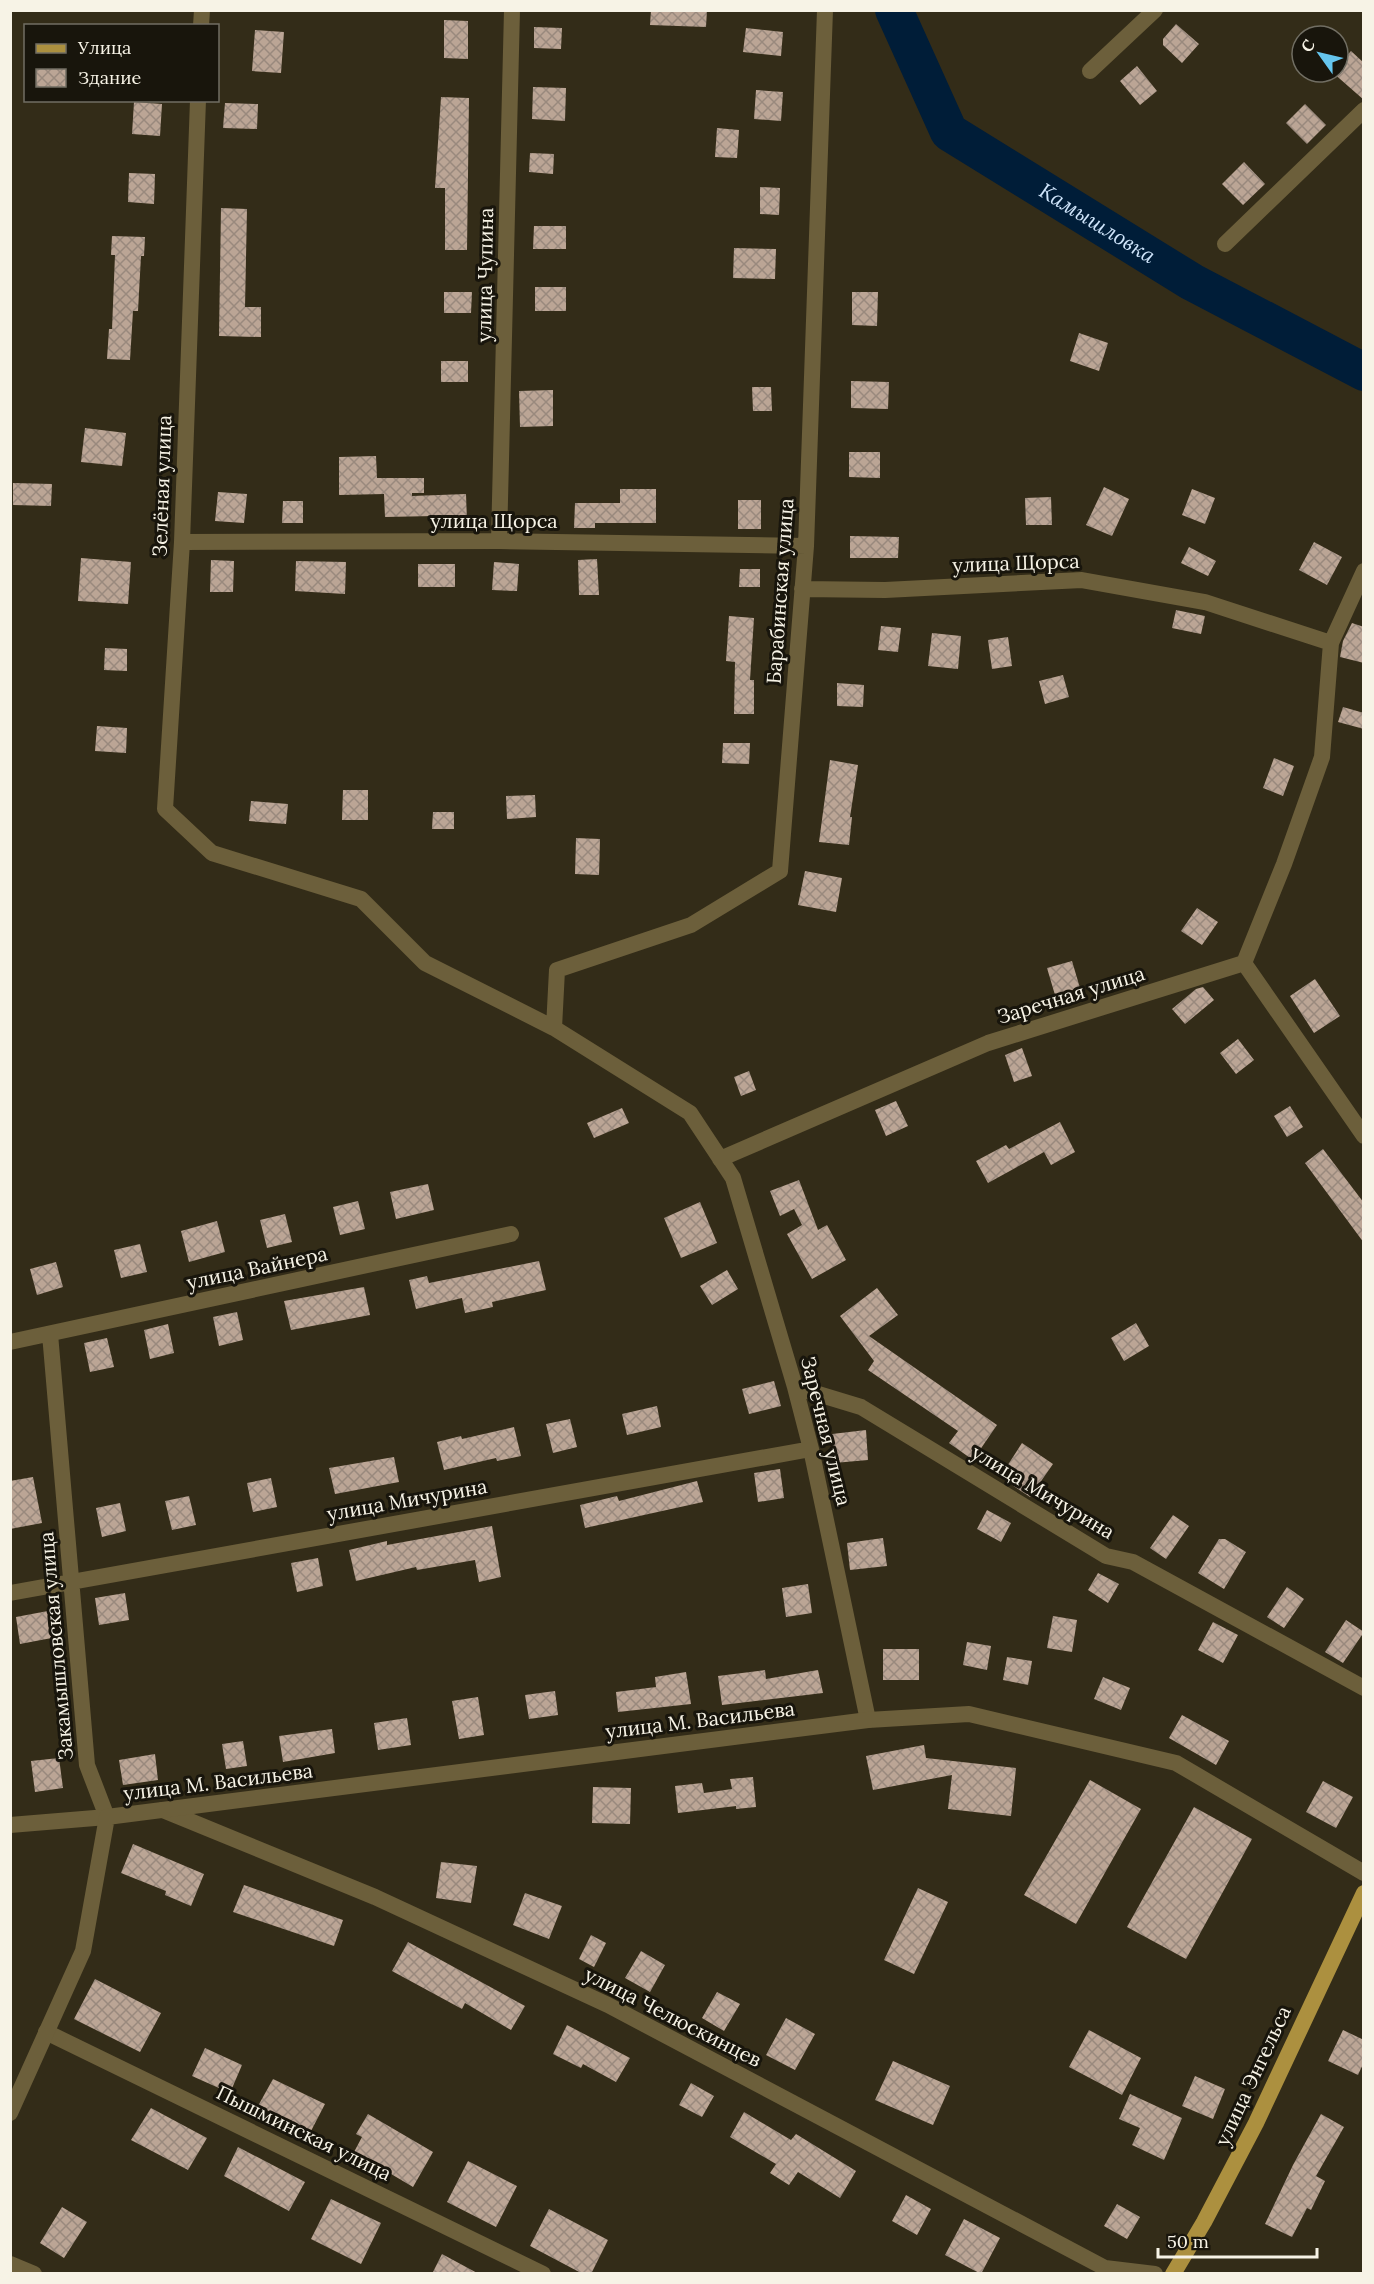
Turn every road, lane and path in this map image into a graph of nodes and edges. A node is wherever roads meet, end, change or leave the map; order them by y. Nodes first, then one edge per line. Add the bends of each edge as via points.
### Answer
1 (512, 10) edge
2 (825, 10) edge
3 (1155, 10) edge
4 (1090, 71) dead end
5 (198, 102) edge
6 (1364, 110) edge
7 (1226, 244) dead end
8 (499, 541) junction
9 (182, 542) junction
10 (806, 546) junction
11 (1364, 570) edge
12 (802, 589) junction
13 (1331, 643) junction
14 (212, 853) joint
15 (1244, 963) junction
16 (554, 1028) junction
17 (1364, 1136) edge
18 (720, 1159) junction
19 (512, 1234) dead end
20 (50, 1334) junction
21 (10, 1342) edge
22 (795, 1387) junction
23 (811, 1449) junction
24 (72, 1582) junction
25 (10, 1593) edge
26 (1364, 1688) edge
27 (868, 1720) junction
28 (163, 1810) junction
29 (108, 1817) junction
30 (10, 1825) edge
31 (1364, 1873) edge
32 (1363, 1894) edge
33 (46, 2032) junction
34 (10, 2113) edge
35 (10, 2264) edge
36 (1106, 2271) edge
37 (34, 2274) edge
38 (543, 2274) edge
39 (1155, 2274) edge
40 (1173, 2274) edge

1 - 8 street, улица Чупина
2 - 10 street, Барабинская улица
3 - 4 street
5 - 9 street, Зелёная улица
6 - 7 street
8 - 9 street, улица Щорса
8 - 10 street, улица Щорса
9 - 14 street, Зелёная улица via 165,808
10 - 12 street, Барабинская улица
11 - 13 street
12 - 13 street, улица Щорса via 885,590 1082,580 1205,602
12 - 16 street, Барабинская улица via 780,871 691,925 557,970
13 - 15 street via 1322,757
14 - 16 street, Заречная улица via 360,899 425,963
15 - 17 street
15 - 18 street, Заречная улица via 988,1043
16 - 18 street, Заречная улица via 690,1113
18 - 22 street, Заречная улица via 733,1178
19 - 20 street, улица Вайнера
20 - 21 street, улица Вайнера
20 - 24 street, Закамышловская улица
22 - 23 street, Заречная улица
22 - 26 street, улица Мичурина via 861,1407 1106,1556 1133,1562
23 - 24 street, улица Мичурина
23 - 27 street, Заречная улица
24 - 25 street, улица Мичурина
24 - 29 street, Закамышловская улица via 87,1765
27 - 28 street, улица М. Васильева
27 - 31 street, улица М. Васильева via 969,1714 1176,1763
28 - 29 street, улица М. Васильева
28 - 36 street, улица Челюскинцев via 375,1897 608,2005
29 - 30 street, улица М. Васильева
29 - 33 street via 82,1951
32 - 40 main road, улица Энгельса via 1256,2122
33 - 34 street
33 - 38 street, Пышминская улица
35 - 37 street
36 - 39 street, улица Челюскинцев

